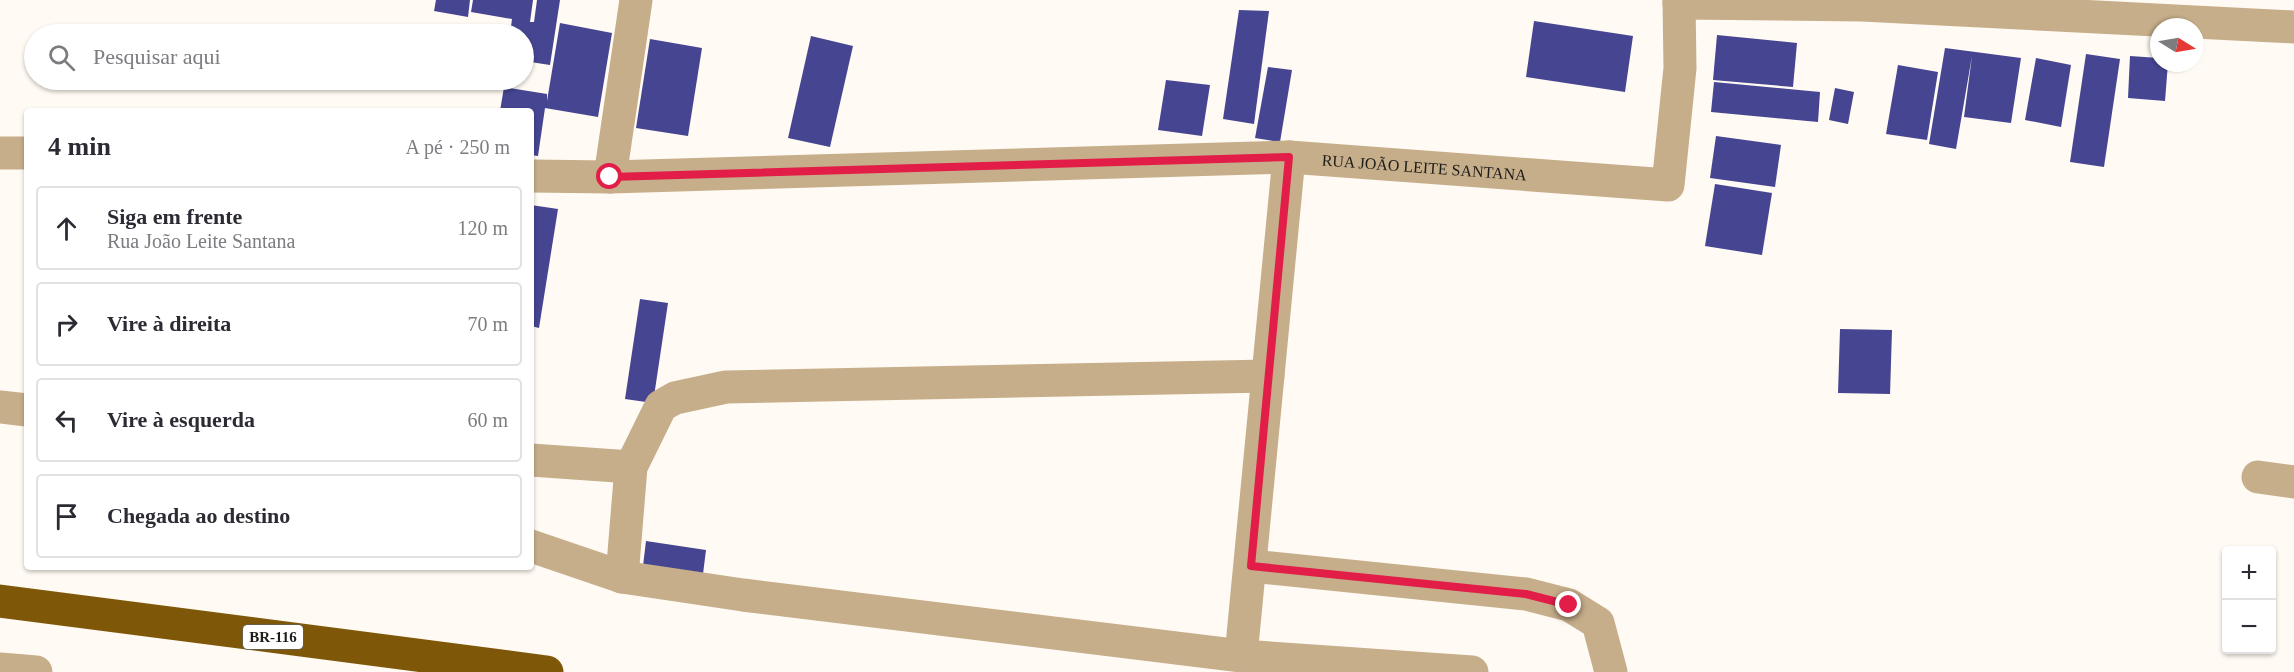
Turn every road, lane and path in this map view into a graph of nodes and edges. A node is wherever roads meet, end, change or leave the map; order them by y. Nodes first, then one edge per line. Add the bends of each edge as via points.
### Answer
1 (636, 0) edge
2 (1679, 2) edge
3 (2294, 27) edge
4 (0, 153) edge
5 (24, 153) edge
6 (1289, 157) junction
7 (534, 176) edge
8 (610, 177) junction
9 (1268, 376) junction
10 (0, 407) edge
11 (24, 410) edge
12 (534, 460) edge
13 (631, 467) junction
14 (2258, 477) dead end
15 (2294, 482) edge
16 (534, 547) edge
17 (1251, 566) junction
18 (622, 578) junction
19 (0, 601) edge
20 (1241, 656) junction
21 (0, 669) edge
22 (36, 672) edge
23 (547, 672) edge
24 (1472, 672) edge
25 (1611, 672) edge

1 - 8 street
2 - 3 street via 1862,4
2 - 6 street, RUA JOÃO LEITE SANTANA via 1680,68 1668,185
4 - 5 street
6 - 8 street, RUA JOÃO LEITE SANTANA
6 - 9 street
7 - 8 street, RUA JOÃO LEITE SANTANA
9 - 13 street via 726,387 675,398 661,406
9 - 17 street
10 - 11 street
12 - 13 street
13 - 18 street
14 - 15 street
16 - 18 street
17 - 20 street
17 - 25 street via 1526,594 1569,605 1598,623
18 - 20 street
19 - 23 highway, BR-116
20 - 24 street
21 - 22 street

